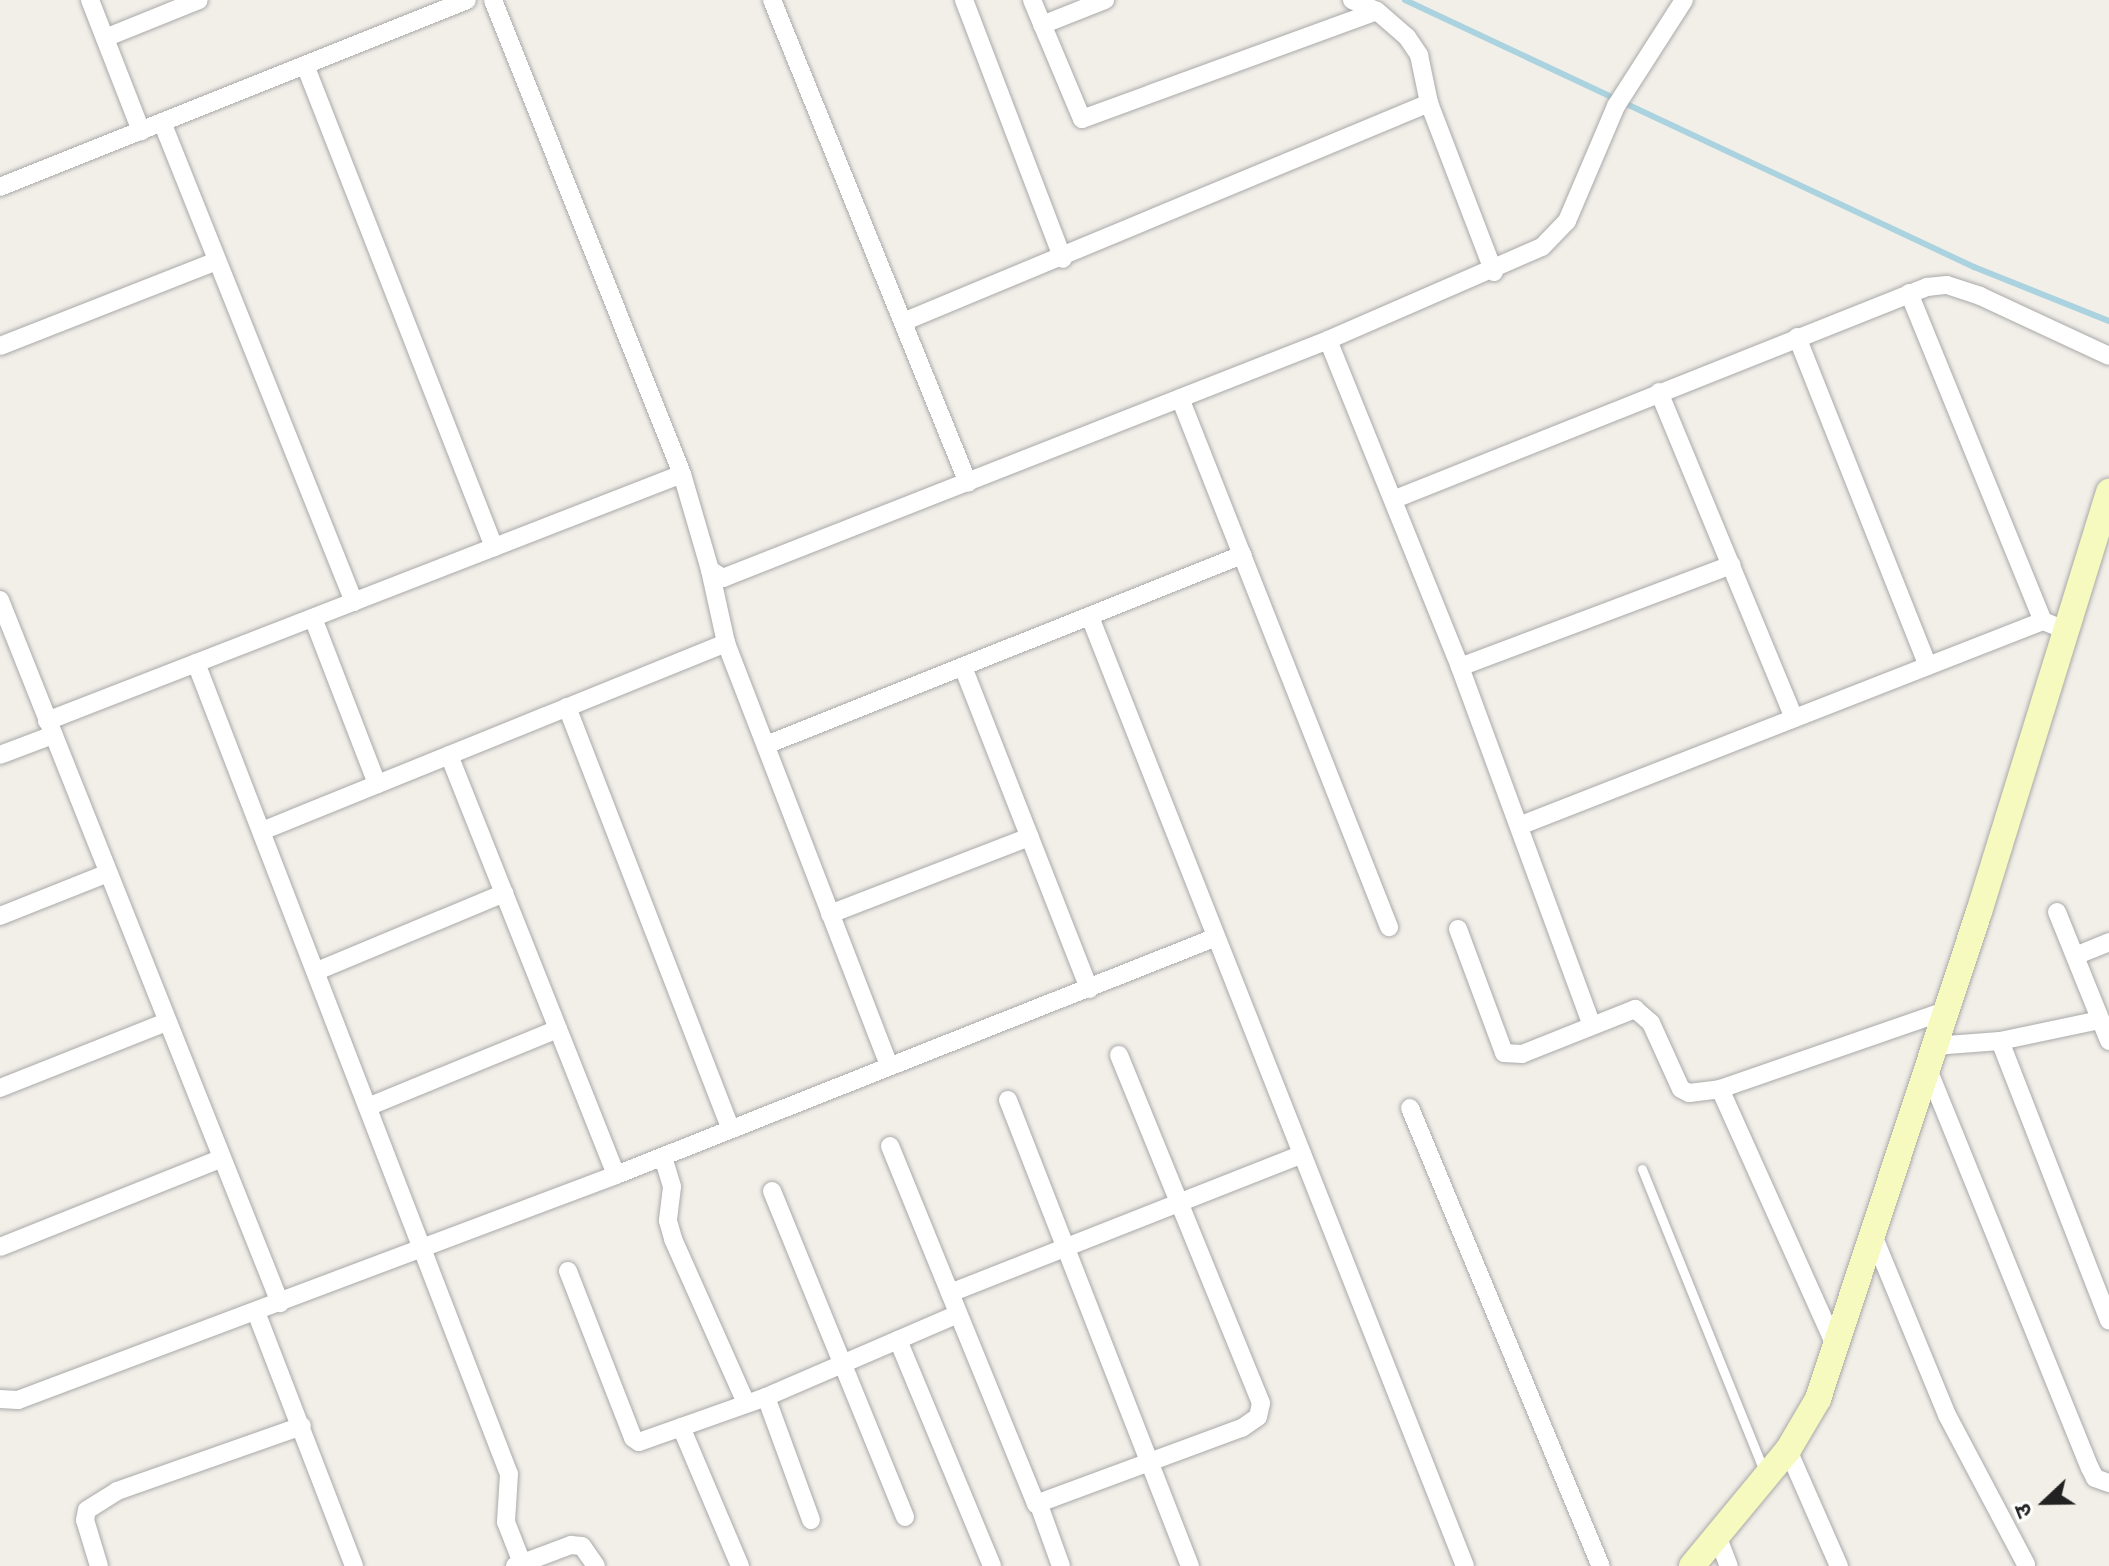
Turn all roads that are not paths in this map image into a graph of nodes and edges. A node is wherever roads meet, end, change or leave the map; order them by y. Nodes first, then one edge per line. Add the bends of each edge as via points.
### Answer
1 (90, 0) edge
2 (199, 0) edge
3 (467, 0) edge
4 (493, 0) edge
5 (772, 0) edge
6 (964, 0) edge
7 (1032, 0) edge
8 (1105, 0) edge
9 (1352, 0) edge
10 (1684, 0) edge
11 (1377, 11) junction
12 (1042, 25) junction
13 (105, 38) junction
14 (305, 65) junction
15 (1429, 103) junction
16 (162, 122) junction
17 (141, 131) junction
18 (2, 181) edge
19 (1063, 259) junction
20 (217, 261) junction
21 (1494, 272) junction
22 (1909, 293) junction
23 (903, 322) junction
24 (1797, 337) junction
25 (1328, 340) junction
26 (0, 346) edge
27 (2109, 356) edge
28 (1659, 392) junction
29 (1180, 398) junction
30 (682, 474) junction
31 (968, 483) junction
32 (2109, 492) edge
33 (1395, 499) junction
34 (494, 547) junction
35 (1242, 555) junction
36 (1731, 565) junction
37 (710, 570) junction
38 (0, 600) edge
39 (354, 602) junction
40 (1090, 617) junction
41 (313, 618) junction
42 (2054, 626) junction
43 (726, 643) junction
44 (196, 663) junction
45 (1928, 666) junction
46 (963, 667) junction
47 (1460, 667) junction
48 (567, 707) junction
49 (1794, 718) junction
50 (50, 728) junction
51 (766, 745) junction
52 (0, 755) edge
53 (449, 755) junction
54 (377, 784) junction
55 (1519, 826) junction
56 (262, 831) junction
57 (1030, 837) junction
58 (108, 873) junction
59 (504, 893) junction
60 (2057, 912) dead end
61 (830, 914) junction
62 (0, 916) edge
63 (1389, 927) dead end
64 (1458, 929) dead end
65 (1214, 938) junction
66 (2109, 942) edge
67 (2075, 956) junction
68 (317, 971) junction
69 (1089, 989) junction
70 (1942, 1012) junction
71 (2100, 1020) junction
72 (167, 1022) junction
73 (1591, 1023) junction
74 (558, 1029) junction
75 (2000, 1041) junction
76 (2109, 1041) edge
77 (1119, 1055) dead end
78 (1931, 1056) junction
79 (889, 1066) junction
80 (0, 1088) edge
81 (1720, 1089) junction
82 (1008, 1100) dead end
83 (370, 1106) junction
84 (1410, 1108) dead end
85 (730, 1128) junction
86 (890, 1146) dead end
87 (1302, 1154) junction
88 (663, 1157) junction
89 (222, 1158) junction
90 (1642, 1169) dead end
91 (616, 1175) junction
92 (772, 1191) dead end
93 (1178, 1204) junction
94 (1872, 1233) junction
95 (1065, 1246) junction
96 (0, 1247) edge
97 (425, 1247) junction
98 (568, 1271) dead end
99 (950, 1293) junction
100 (280, 1303) junction
101 (256, 1312) junction
102 (958, 1314) junction
103 (2109, 1321) edge
104 (898, 1340) junction
105 (1835, 1345) junction
106 (843, 1364) junction
107 (766, 1397) junction
108 (0, 1399) edge
109 (746, 1403) junction
110 (302, 1426) junction
111 (681, 1427) junction
112 (1788, 1450) junction
113 (1148, 1460) junction
114 (1765, 1474) junction
115 (2109, 1483) edge
116 (1039, 1505) junction
117 (905, 1517) dead end
118 (811, 1520) dead end
119 (1718, 1538) junction
120 (519, 1564) edge
121 (2026, 1564) dead end
122 (99, 1566) edge
123 (354, 1566) edge
124 (596, 1566) edge
125 (740, 1566) edge
126 (992, 1566) edge
127 (1061, 1566) edge
128 (1190, 1566) edge
129 (1465, 1566) edge
130 (1601, 1566) edge
131 (1692, 1566) edge
132 (1729, 1566) edge
133 (1839, 1566) edge

1 - 13 street
2 - 13 street
3 - 14 street
4 - 30 street
5 - 23 street
6 - 19 street
7 - 12 street
8 - 12 street
9 - 11 street
10 - 21 street via 1616,106 1567,221 1542,247
11 - 12 street via 1082,119
11 - 15 street via 1419,55
13 - 17 street
14 - 16 street
14 - 34 street
15 - 19 street
15 - 21 street
16 - 17 street
16 - 20 street
17 - 18 street
19 - 23 street
20 - 26 street
20 - 39 street
21 - 25 street
22 - 24 street
22 - 27 street via 1947,285
22 - 42 street
23 - 31 street
24 - 28 street
24 - 45 street
25 - 29 street
25 - 33 street
28 - 33 street
28 - 36 street
29 - 31 street
29 - 35 street
30 - 34 street
30 - 37 street
31 - 37 street via 737,577 723,578
32 - 42 street
33 - 47 street
34 - 39 street
35 - 40 street
35 - 63 street
36 - 47 street
36 - 49 street
37 - 43 street
38 - 50 street
39 - 41 street
40 - 46 street
40 - 65 street
41 - 44 street
41 - 54 street
42 - 45 street
42 - 70 street via 1979,912
43 - 48 street
43 - 51 street
44 - 50 street
44 - 56 street
45 - 49 street
46 - 51 street
46 - 57 street
47 - 55 street
48 - 53 street
48 - 85 street
49 - 55 street
50 - 52 street
50 - 58 street
51 - 61 street
53 - 54 street
53 - 59 street
54 - 56 street
55 - 73 street
56 - 68 street
57 - 61 street
57 - 69 street
58 - 62 street
58 - 72 street
59 - 68 street
59 - 74 street
60 - 67 street
61 - 79 street
64 - 73 street via 1504,1053 1522,1054
65 - 69 street
65 - 87 street
66 - 67 street
67 - 71 street
68 - 83 street
69 - 79 street
70 - 78 street
70 - 81 street
71 - 75 street
71 - 76 street
72 - 80 street
72 - 89 street
73 - 81 street via 1635,1009 1651,1023 1681,1089 1699,1095
74 - 83 street
74 - 91 street
75 - 78 street
75 - 103 street
77 - 93 street
78 - 94 street
78 - 115 street via 2090,1468 2095,1478
79 - 85 street
81 - 105 street
82 - 95 street
83 - 97 street
84 - 130 street
85 - 88 street
86 - 99 street
87 - 93 street
87 - 129 street
88 - 91 street
88 - 109 street via 672,1187 668,1221 673,1239
89 - 96 street
89 - 100 street
90 - 114 lane
91 - 97 street
92 - 106 street
93 - 95 street
93 - 113 street via 1261,1403 1258,1417 1242,1428
94 - 105 street
94 - 121 street via 1947,1415
95 - 99 street
95 - 113 street
97 - 100 street
97 - 120 street via 509,1474 506,1522
98 - 111 street via 633,1438 639,1442
99 - 102 street
100 - 101 street
101 - 108 street via 18,1400
101 - 110 street
102 - 104 street
102 - 116 street
104 - 106 street
104 - 126 street
105 - 112 street via 1818,1399
106 - 107 street
106 - 117 street
107 - 109 street
107 - 118 street
109 - 111 street
110 - 122 street via 117,1491 87,1510 85,1520
110 - 123 street
111 - 125 street
112 - 114 street
112 - 133 street
113 - 116 street
113 - 128 street
114 - 119 street
116 - 127 street
119 - 131 street
119 - 132 street
120 - 124 street via 582,1546

